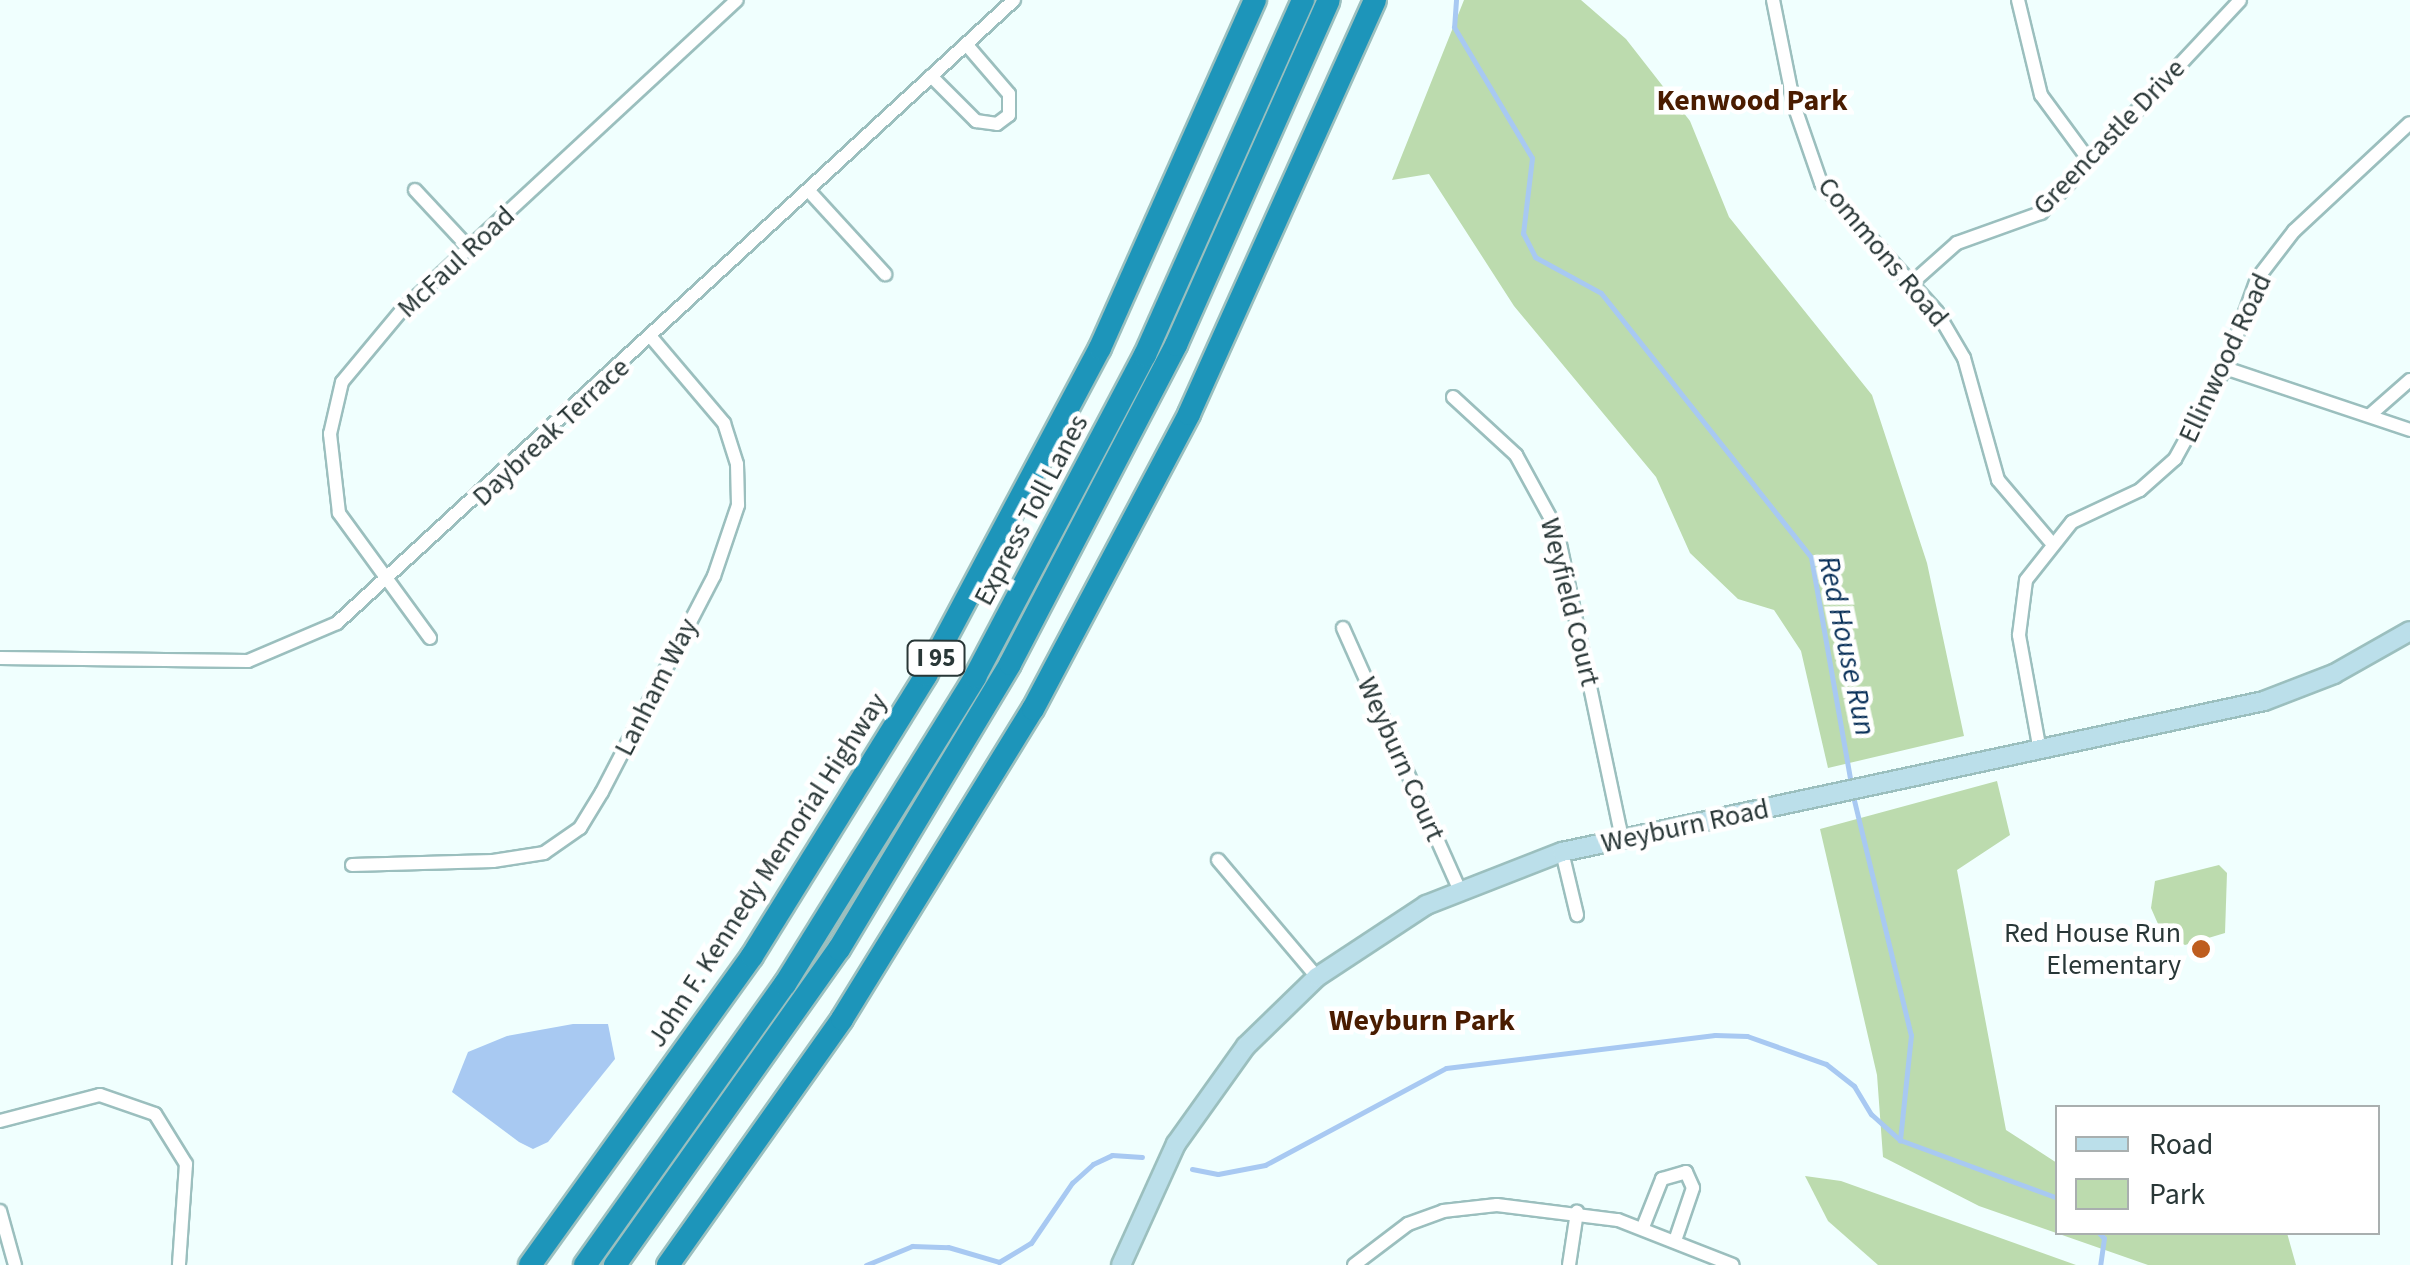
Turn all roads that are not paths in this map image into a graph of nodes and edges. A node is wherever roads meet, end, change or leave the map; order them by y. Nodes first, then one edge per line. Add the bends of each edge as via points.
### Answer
1 (737, 0) edge
2 (1014, 0) edge
3 (1255, 0) edge
4 (1303, 0) edge
5 (1329, 0) edge
6 (1375, 0) edge
7 (1772, 0) edge
8 (2018, 0) edge
9 (2240, 0) edge
10 (966, 44) junction
11 (931, 76) junction
12 (2410, 123) edge
13 (2089, 160) junction
14 (415, 190) dead end
15 (808, 191) junction
16 (470, 249) junction
17 (885, 274) dead end
18 (1913, 282) junction
19 (652, 338) junction
20 (2225, 368) junction
21 (2410, 380) edge
22 (1453, 397) dead end
23 (2370, 415) junction
24 (2410, 430) edge
25 (2050, 542) junction
26 (387, 582) junction
27 (1343, 628) dead end
28 (2410, 630) edge
29 (430, 638) dead end
30 (0, 658) edge
31 (2040, 751) junction
32 (1622, 839) junction
33 (1562, 852) junction
34 (1218, 860) dead end
35 (352, 865) dead end
36 (1459, 889) junction
37 (1577, 915) dead end
38 (1317, 978) junction
39 (0, 1121) edge
40 (0, 1210) edge
41 (1577, 1212) junction
42 (1643, 1227) junction
43 (1676, 1238) junction
44 (15, 1265) edge
45 (179, 1265) edge
46 (530, 1265) edge
47 (585, 1265) edge
48 (615, 1265) edge
49 (668, 1265) edge
50 (1121, 1265) edge
51 (1354, 1265) edge
52 (1569, 1265) edge
53 (1733, 1265) edge

1 - 16 street, McFaul Road
2 - 10 street, Daybreak Terrace
3 - 46 highway, John F. Kennedy Memorial Highway / I 95 via 1100,348 926,675 752,956
4 - 47 highway, Express Toll Lanes via 1145,355 975,677 785,984
5 - 48 highway, Express Toll Lanes via 1152,394 996,688 839,949
6 - 49 highway via 1205,382 1043,692 842,1019
7 - 18 street, Commons Road via 1794,104 1820,183
8 - 13 street via 2041,95
9 - 13 street, Greencastle Drive
10 - 11 street, Daybreak Terrace
10 - 11 street via 1009,94 1009,115 997,124 976,121
11 - 15 street, Daybreak Terrace
12 - 20 street, Ellinwood Road via 2276,254 2244,302
13 - 18 street, Greencastle Drive via 2041,213 1957,243
14 - 16 street
15 - 17 street
15 - 19 street, Daybreak Terrace
16 - 26 street, McFaul Road via 364,351 334,406 330,468 339,513
18 - 25 street, Commons Road via 1964,358 1998,480
19 - 26 street, Daybreak Terrace
19 - 35 street, Lanham Way via 724,423 737,464 738,505 714,576 602,792 580,828 544,853
20 - 23 street
20 - 25 street, Ellinwood Road via 2192,437 2167,468
21 - 23 street
22 - 32 street, Weyfield Court via 1516,455 1557,530
23 - 24 street
25 - 31 street, Ellinwood Road via 2026,580 2019,618
26 - 29 street, McFaul Road
26 - 30 street, Daybreak Terrace via 307,641 248,661
27 - 36 street, Weyburn Court
28 - 31 street, Weyburn Road via 2334,674 2264,702
31 - 32 street, Weyburn Road
32 - 33 street, Weyburn Road
33 - 36 street, Weyburn Road
33 - 37 street
34 - 38 street
36 - 38 street, Weyburn Road
38 - 50 street, Weyburn Road via 1246,1046 1202,1102 1153,1187
39 - 45 street via 100,1094 155,1114 186,1164
40 - 44 street
41 - 42 street
41 - 51 street via 1497,1205 1444,1211 1392,1233
41 - 52 street
42 - 43 street
42 - 43 street via 1662,1179 1686,1172 1693,1188
43 - 53 street

